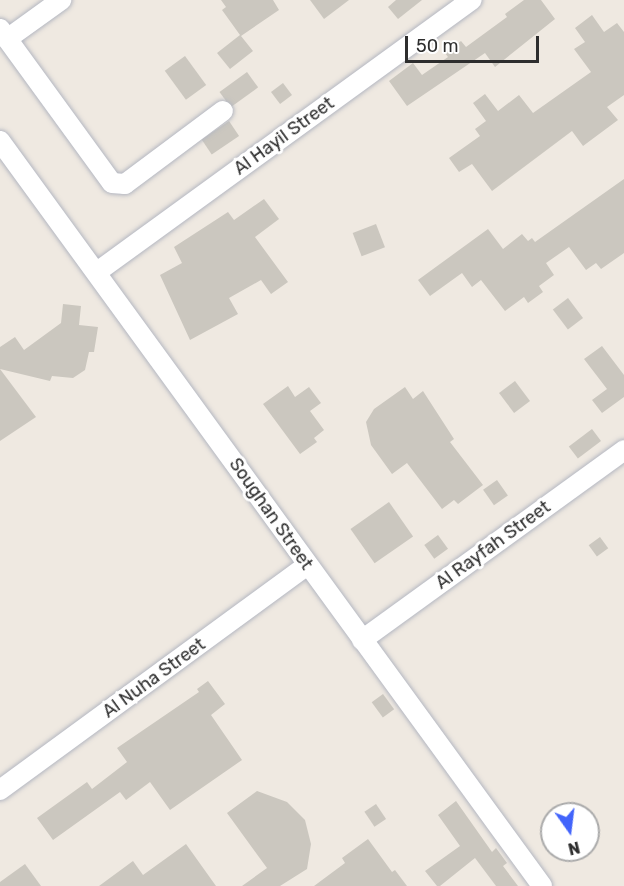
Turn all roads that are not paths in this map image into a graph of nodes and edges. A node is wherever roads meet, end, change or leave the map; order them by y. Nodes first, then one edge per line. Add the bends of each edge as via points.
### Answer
1 (61, 0) edge
2 (472, 0) edge
3 (4, 34) edge
4 (223, 111) dead end
5 (3, 150) edge
6 (97, 272) junction
7 (624, 450) edge
8 (307, 565) junction
9 (362, 640) junction
10 (0, 790) edge
11 (542, 886) edge

1 - 3 street
2 - 6 street, Al Hayil Street
3 - 4 street via 107,178 118,185 125,184
5 - 6 street, Soughan Street
6 - 8 street, Soughan Street
7 - 9 street, Al Rayfah Street
8 - 9 street, Soughan Street
8 - 10 street, Al Nuha Street
9 - 11 street, Soughan Street

